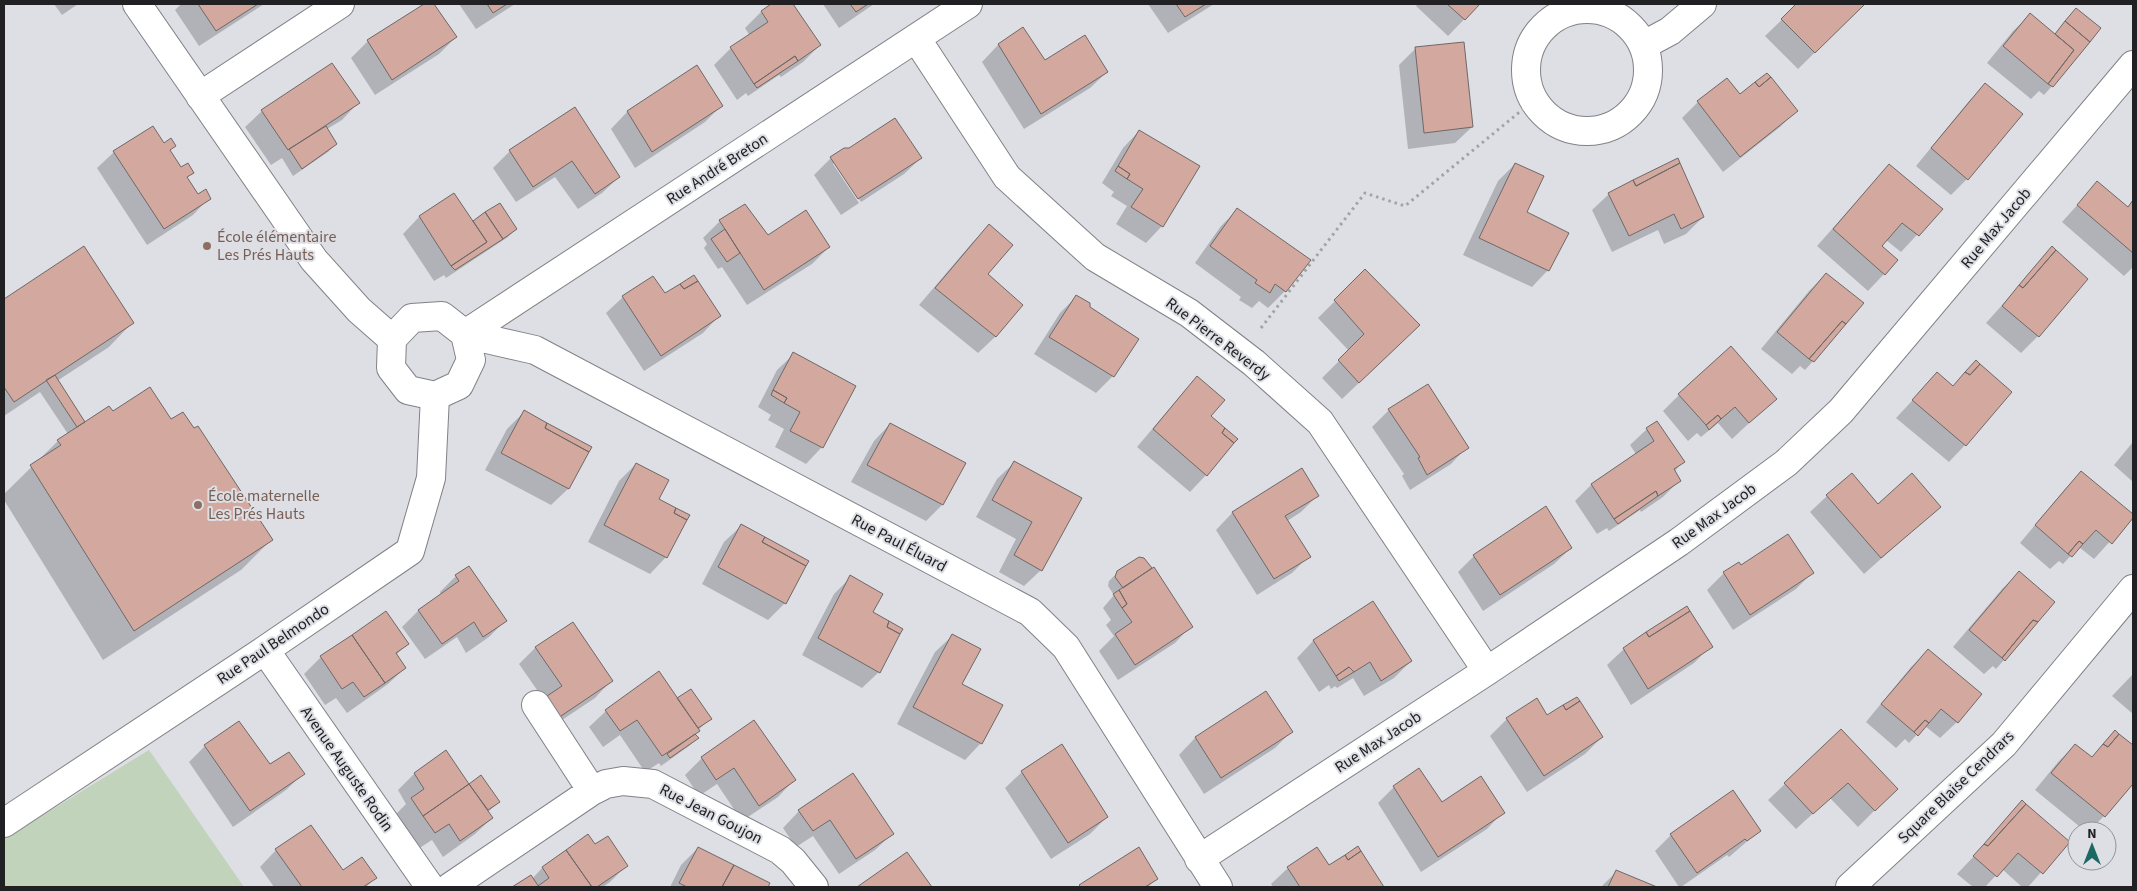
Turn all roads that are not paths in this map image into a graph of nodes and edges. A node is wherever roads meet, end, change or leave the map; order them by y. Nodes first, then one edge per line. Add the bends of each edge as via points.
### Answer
1 (137, 4) edge
2 (340, 4) edge
3 (968, 4) edge
4 (1702, 4) edge
5 (916, 38) junction
6 (1644, 46) junction
7 (2133, 65) edge
8 (200, 96) junction
9 (466, 334) junction
10 (392, 339) junction
11 (435, 396) junction
12 (2133, 589) edge
13 (265, 650) junction
14 (1487, 671) junction
15 (536, 706) dead end
16 (592, 792) junction
17 (4, 823) edge
18 (1199, 859) junction
19 (430, 887) edge
20 (450, 887) edge
21 (814, 887) edge
22 (1218, 887) edge
23 (1850, 887) edge

1 - 8 street
2 - 8 street
3 - 5 street, Rue André Breton
4 - 6 street via 1670,31
5 - 9 street, Rue André Breton
5 - 14 street, Rue Pierre Reverdy via 1007,177 1096,257 1189,313 1242,353 1320,422
6 - 6 street via 1649,66 1647,86 1638,105 1624,120 1605,128 1585,131 1564,127 1547,117 1534,101 1526,82 1525,62 1531,43 1543,27 1559,15 1578,8 1598,9 1617,16 1633,28
7 - 14 street, Rue Max Jacob via 1841,411 1786,464 1679,542
8 - 10 street via 314,260 359,310
9 - 10 street via 442,316 412,318
9 - 11 street via 471,360 459,385
9 - 18 street, Rue Paul Éluard via 535,350 1030,612 1066,647
10 - 11 street via 390,368 408,390
11 - 13 street, Rue Paul Belmondo via 431,478 410,551
12 - 23 street, Square Blaise Cendrars via 2004,744
13 - 17 street, Rue Paul Belmondo
13 - 19 street, Avenue Auguste Rodin
14 - 18 street, Rue Max Jacob
15 - 16 street
16 - 20 street, Rue Jean Goujon
16 - 21 street, Rue Jean Goujon via 606,784 623,781 653,784 780,850
18 - 22 street, Rue Paul Éluard

